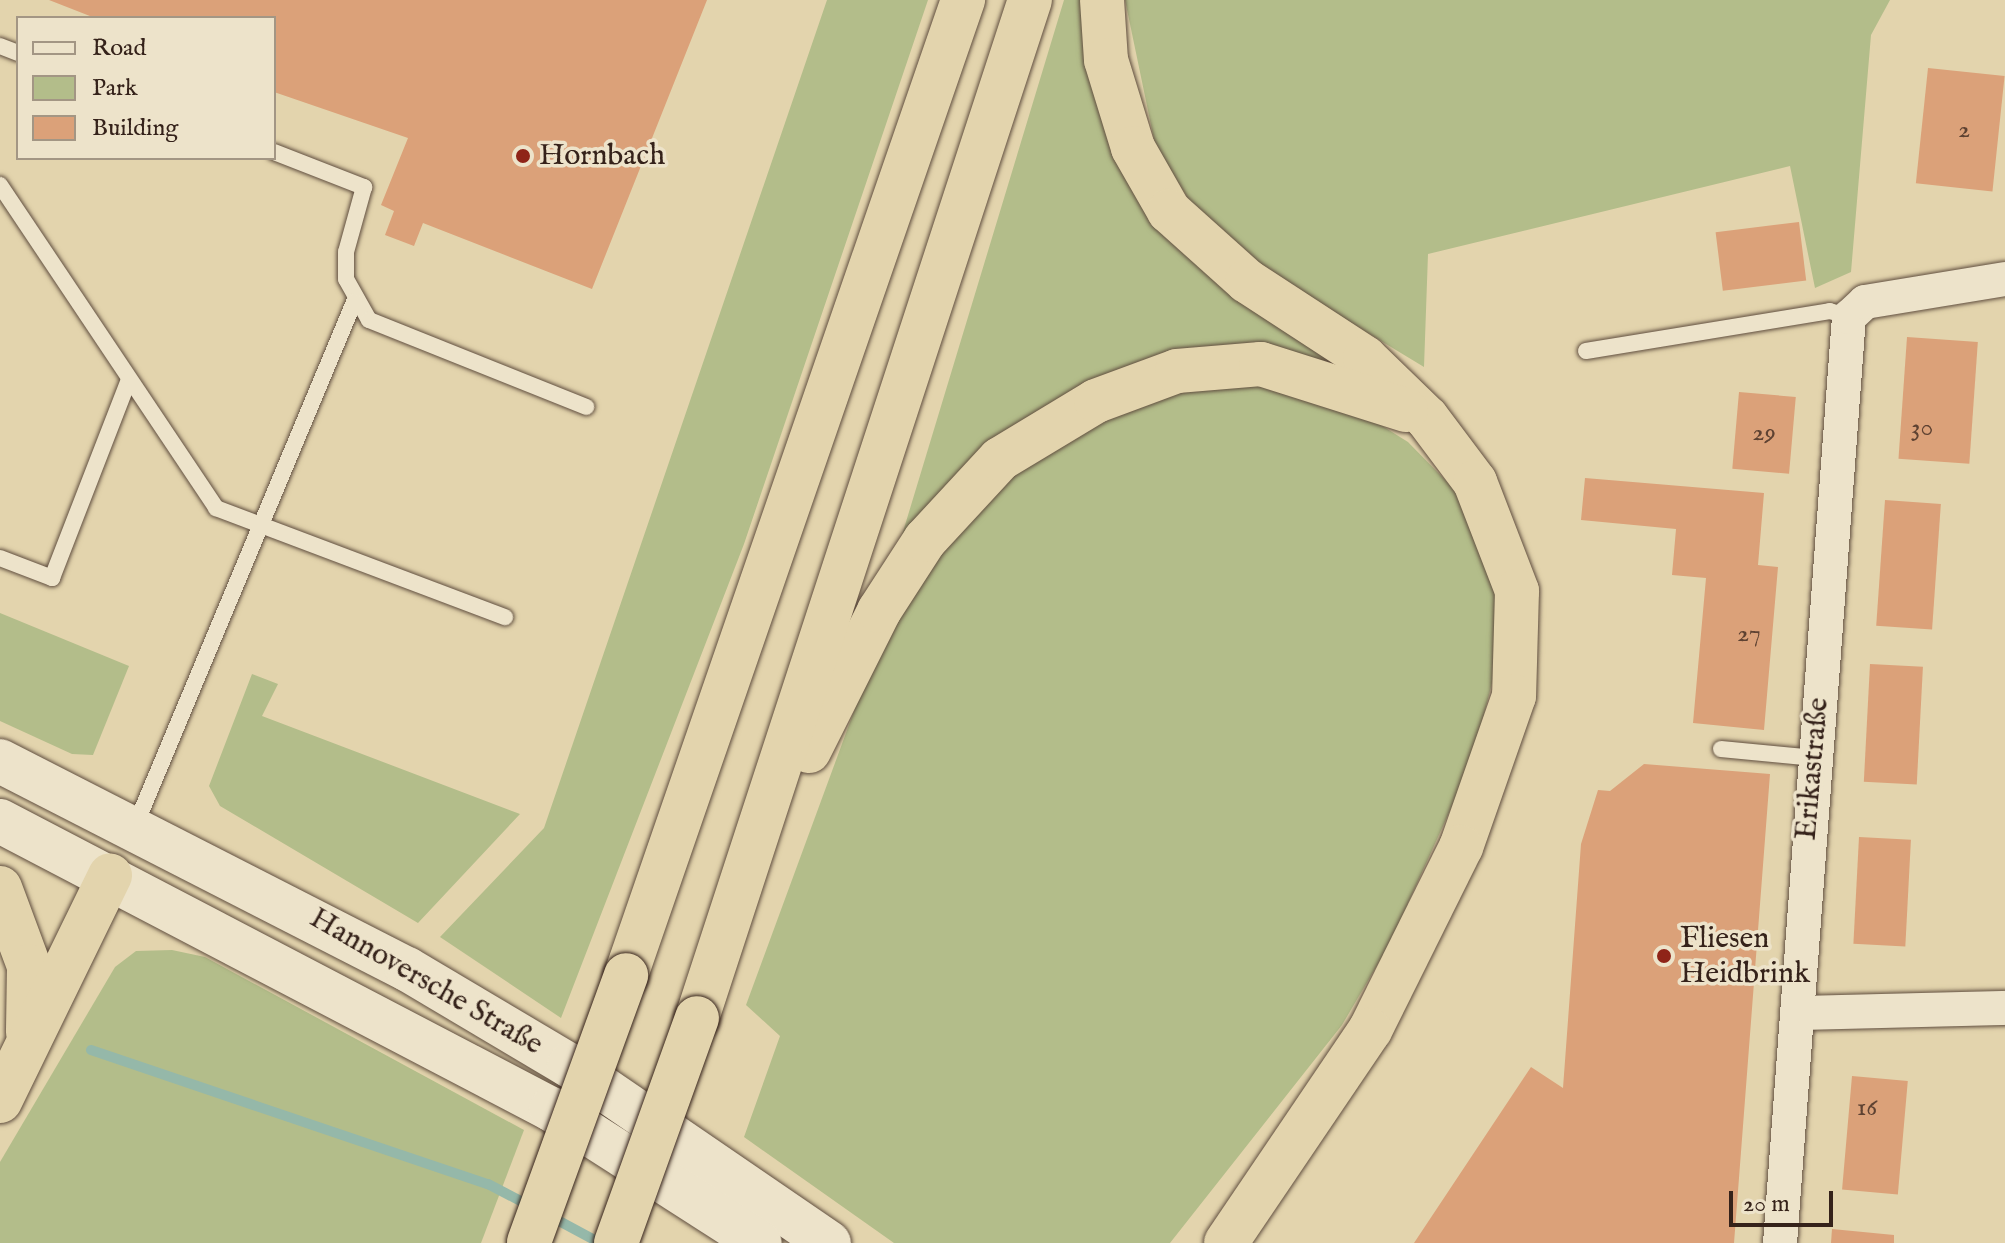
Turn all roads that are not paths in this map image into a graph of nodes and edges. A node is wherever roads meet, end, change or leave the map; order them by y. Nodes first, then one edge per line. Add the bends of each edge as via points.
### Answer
1 (963, 0) edge
2 (1030, 0) edge
3 (1102, 0) edge
4 (276, 153) edge
5 (0, 185) edge
6 (2005, 279) edge
7 (354, 302) junction
8 (1857, 309) junction
9 (1586, 351) dead end
10 (129, 379) junction
11 (586, 407) dead end
12 (1427, 418) junction
13 (258, 528) junction
14 (0, 558) edge
15 (505, 617) dead end
16 (1721, 749) dead end
17 (1815, 758) junction
18 (0, 761) edge
19 (0, 821) edge
20 (136, 824) junction
21 (110, 875) junction
22 (0, 888) edge
23 (734, 898) junction
24 (2005, 1008) edge
25 (1798, 1013) junction
26 (28, 1043) junction
27 (0, 1101) edge
28 (529, 1243) edge
29 (616, 1243) edge
30 (760, 1243) edge
31 (829, 1243) edge
32 (1226, 1243) edge
33 (1780, 1243) edge

1 - 28 highway, bridge
2 - 23 highway
3 - 12 highway via 1106,60 1133,148 1169,211 1247,281 1365,358
4 - 7 lane via 364,187 346,252
5 - 10 lane
6 - 8 street
7 - 11 lane via 399,336
7 - 13 lane
8 - 9 lane
8 - 17 street, Erikastraße
10 - 13 lane via 216,508
10 - 14 lane via 52,578
12 - 23 highway via 1347,385 1261,364 1191,370 1096,401 1000,459 925,540 879,611
12 - 32 highway via 1475,482 1517,591 1514,696 1461,847 1370,1030
13 - 15 lane
13 - 20 lane
16 - 17 lane
17 - 25 street, Erikastraße
18 - 20 main road, Hannoversche Straße
19 - 21 main road, Hannoversche Straße
20 - 21 main road
20 - 31 main road, Hannoversche Straße via 569,1065
21 - 26 highway
21 - 30 main road, Hannoversche Straße via 551,1109
22 - 26 highway via 29,966
23 - 29 highway, bridge
24 - 25 street
25 - 33 street, Erikastraße
26 - 27 highway

